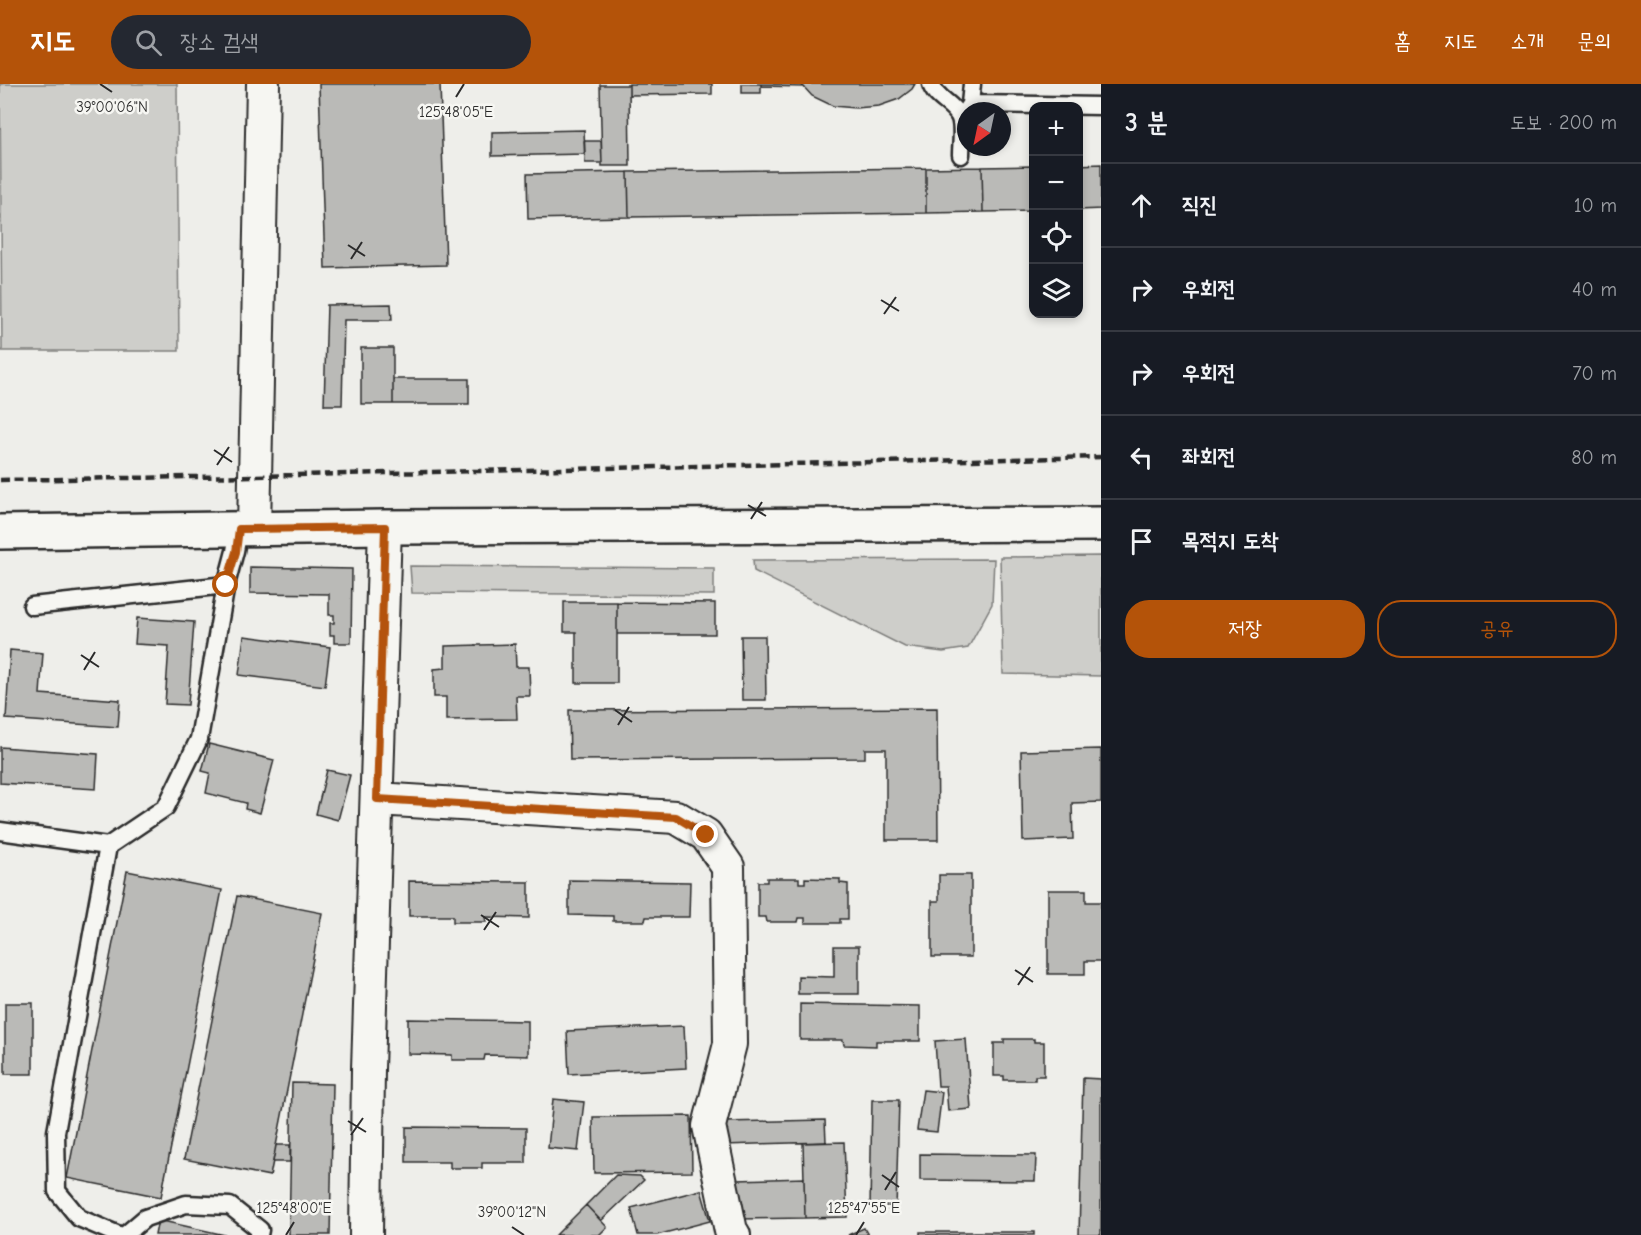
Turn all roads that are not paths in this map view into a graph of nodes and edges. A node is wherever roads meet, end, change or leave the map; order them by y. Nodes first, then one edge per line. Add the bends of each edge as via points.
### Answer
1 (262, 84) edge
2 (931, 84) edge
3 (972, 84) edge
4 (970, 102) edge
5 (1011, 105) edge
6 (1101, 106) edge
7 (957, 113) edge
8 (1101, 524) edge
9 (385, 527) junction
10 (246, 529) junction
11 (0, 531) edge
12 (226, 585) junction
13 (32, 606) dead end
14 (377, 799) junction
15 (0, 831) edge
16 (108, 846) junction
17 (118, 1235) edge
18 (125, 1235) edge
19 (259, 1235) edge
20 (366, 1235) edge
21 (734, 1235) edge

1 - 10 street
2 - 7 lane via 933,91
3 - 4 lane
5 - 6 lane
8 - 9 main road
9 - 10 main road
9 - 14 street
10 - 11 main road
10 - 12 lane
12 - 13 lane
12 - 16 lane via 199,739 166,807
14 - 20 street
14 - 21 street via 676,817 706,835 728,867 730,1044 709,1126
15 - 16 lane
16 - 17 lane via 56,1132 57,1191 79,1218
18 - 19 lane via 145,1218 186,1204 230,1206 260,1230

